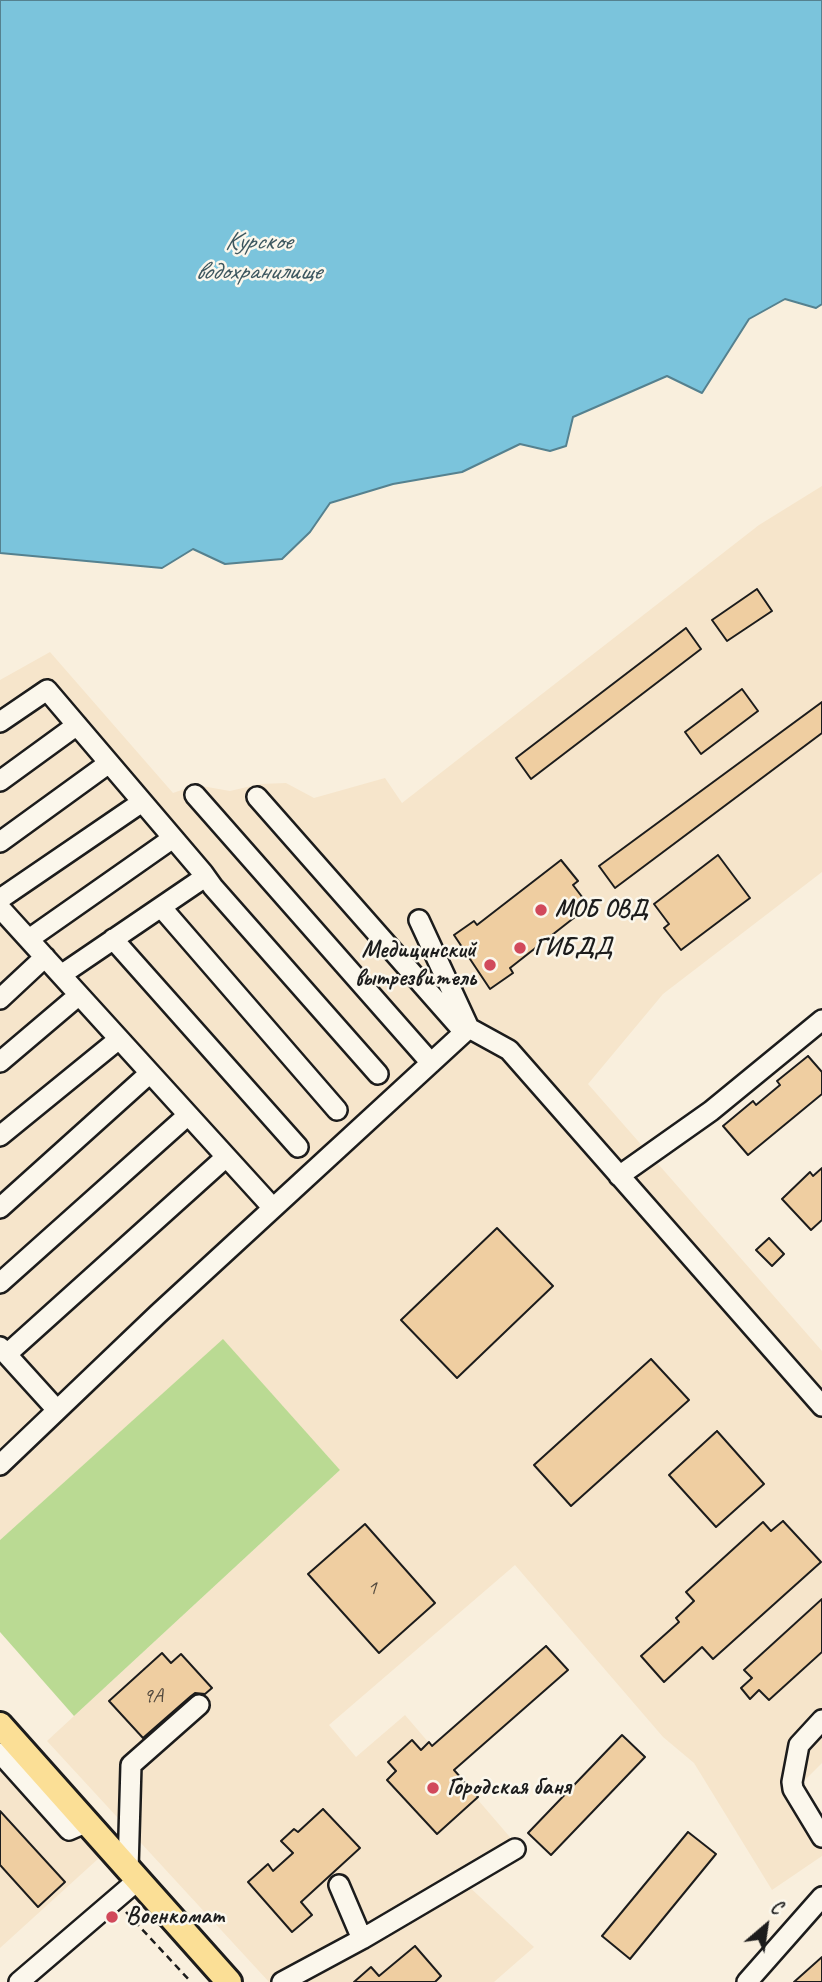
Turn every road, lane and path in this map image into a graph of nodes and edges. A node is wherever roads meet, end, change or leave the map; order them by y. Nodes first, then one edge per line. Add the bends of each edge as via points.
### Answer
1 (0, 722) edge
2 (77, 725) junction
3 (109, 763) junction
4 (0, 781) edge
5 (195, 795) dead end
6 (257, 797) dead end
7 (142, 802) junction
8 (173, 838) junction
9 (0, 842) edge
10 (205, 877) junction
11 (0, 900) edge
12 (161, 907) junction
13 (419, 920) dead end
14 (4, 921) edge
15 (29, 939) junction
16 (113, 939) junction
17 (45, 957) junction
18 (61, 975) junction
19 (79, 995) junction
20 (0, 999) edge
21 (822, 1020) edge
22 (467, 1030) junction
23 (119, 1039) junction
24 (0, 1062) edge
25 (431, 1063) junction
26 (150, 1073) junction
27 (378, 1074) dead end
28 (337, 1110) dead end
29 (188, 1115) junction
30 (0, 1136) edge
31 (298, 1147) dead end
32 (226, 1157) junction
33 (619, 1176) junction
34 (0, 1208) edge
35 (273, 1208) junction
36 (0, 1283) edge
37 (3, 1350) edge
38 (822, 1406) edge
39 (57, 1410) junction
40 (0, 1465) edge
41 (199, 1705) dead end
42 (822, 1720) edge
43 (0, 1726) edge
44 (0, 1753) edge
45 (85, 1823) junction
46 (822, 1837) edge
47 (515, 1849) dead end
48 (133, 1875) junction
49 (339, 1885) dead end
50 (113, 1901) junction
51 (820, 1902) edge
52 (362, 1939) junction
53 (19, 1982) edge
54 (191, 1982) edge
55 (229, 1982) edge
56 (282, 1982) edge
57 (747, 1982) edge

1 - 2 street via 47,690
2 - 3 street
2 - 4 street
3 - 7 street
3 - 9 street
5 - 25 street
6 - 22 street
7 - 8 street
7 - 11 street
8 - 10 street
8 - 15 street
10 - 12 street
10 - 27 street
12 - 16 street
12 - 28 street
13 - 22 street
14 - 15 street
15 - 17 street
16 - 18 street
16 - 31 street
17 - 18 street
17 - 20 street
18 - 19 street
19 - 23 street
19 - 24 street
21 - 33 street via 711,1111
22 - 25 street
22 - 33 street via 509,1050
23 - 26 street
23 - 30 street
25 - 35 street
26 - 29 street
26 - 34 street
29 - 32 street
29 - 36 street
32 - 35 street
32 - 37 street
33 - 38 street
35 - 39 street
37 - 39 street
39 - 40 street
41 - 48 street via 131,1765
42 - 46 street via 799,1745 792,1782
43 - 45 main road
44 - 45 street via 69,1830
45 - 48 main road
47 - 52 street
48 - 50 street
48 - 55 main road
49 - 52 street
50 - 53 street
50 - 54 path
51 - 57 street
52 - 56 street

